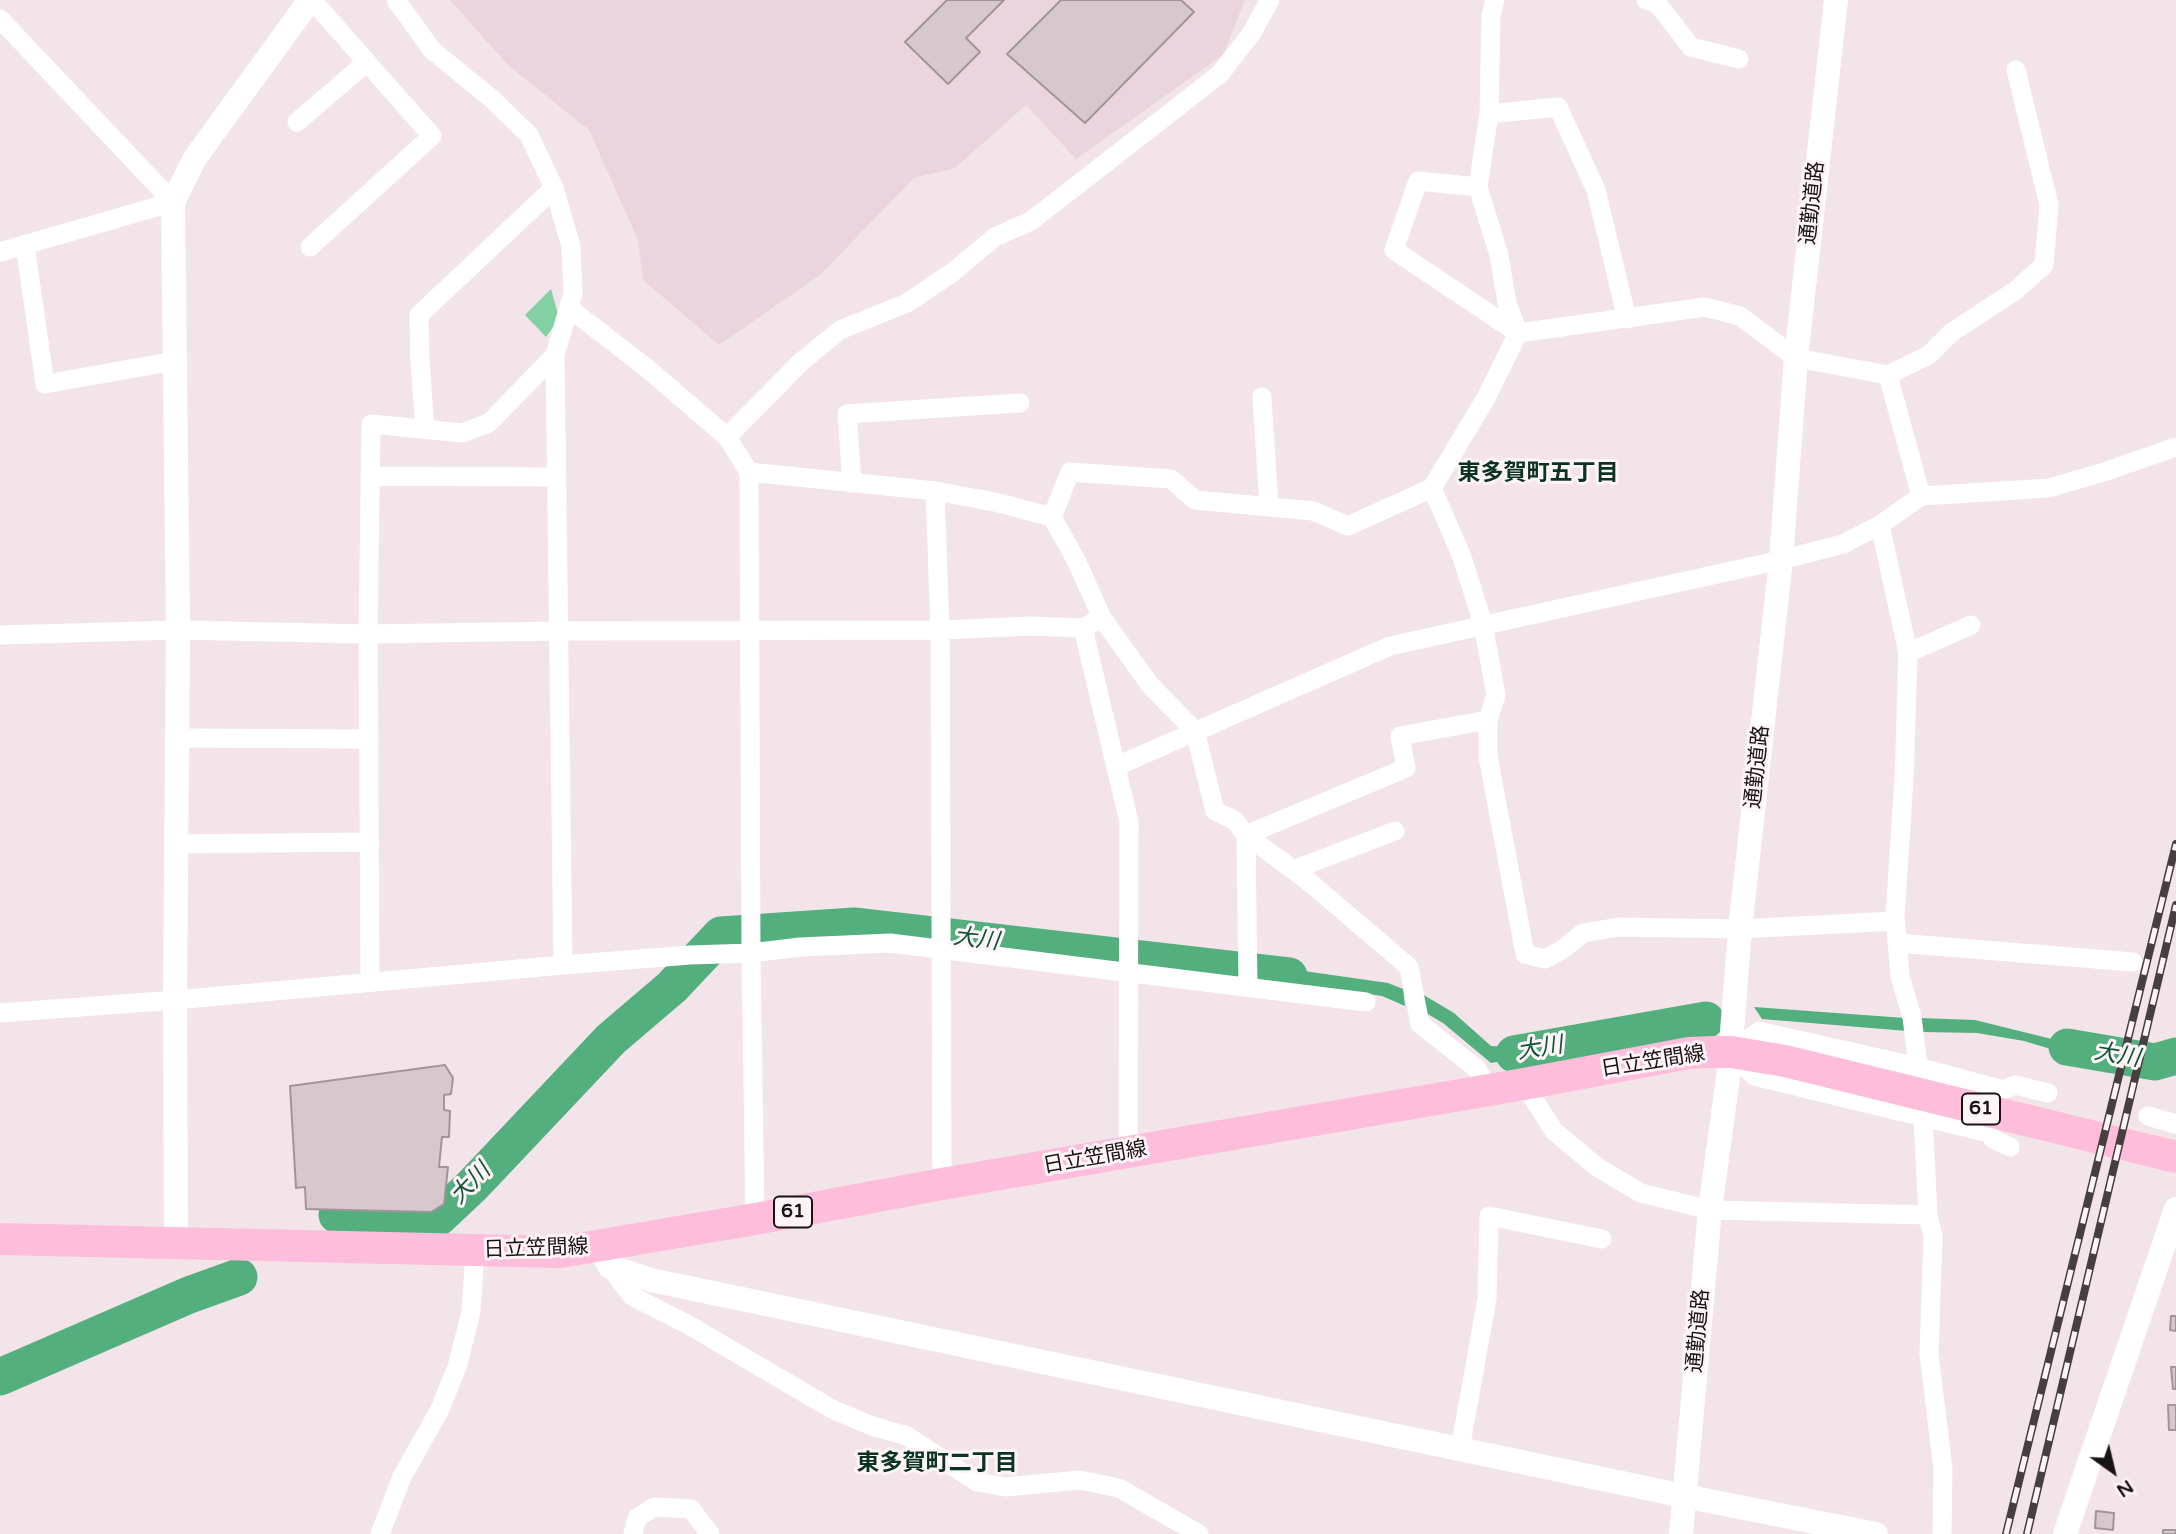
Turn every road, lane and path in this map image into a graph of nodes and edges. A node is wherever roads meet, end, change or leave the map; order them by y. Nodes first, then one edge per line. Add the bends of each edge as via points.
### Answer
1 (311, 0) edge
2 (396, 0) edge
3 (1270, 0) edge
4 (1495, 0) edge
5 (1646, 0) edge
6 (1836, 0) edge
7 (0, 19) edge
8 (1739, 59) dead end
9 (367, 62) junction
10 (2016, 70) dead end
11 (1489, 114) junction
12 (297, 122) dead end
13 (1478, 187) junction
14 (554, 188) junction
15 (173, 202) junction
16 (25, 245) junction
17 (310, 247) dead end
18 (0, 252) edge
19 (569, 308) junction
20 (1627, 319) junction
21 (1518, 333) junction
22 (555, 355) junction
23 (1797, 358) junction
24 (174, 361) junction
25 (1888, 375) junction
26 (1262, 397) dead end
27 (1020, 403) dead end
28 (425, 429) junction
29 (727, 437) junction
30 (2176, 447) edge
31 (749, 472) junction
32 (370, 476) junction
33 (557, 477) junction
34 (852, 483) junction
35 (1432, 488) junction
36 (935, 491) junction
37 (1921, 496) junction
38 (1269, 507) junction
39 (1052, 517) junction
40 (1880, 525) junction
41 (1781, 560) junction
42 (1102, 618) junction
43 (1483, 624) junction
44 (1971, 625) dead end
45 (1083, 628) junction
46 (178, 630) junction
47 (749, 630) junction
48 (940, 630) junction
49 (559, 631) junction
50 (368, 634) junction
51 (0, 635) edge
52 (1908, 653) junction
53 (1488, 720) junction
54 (1195, 731) junction
55 (177, 738) junction
56 (369, 739) junction
57 (1117, 766) junction
58 (1395, 831) dead end
59 (1246, 835) junction
60 (369, 842) junction
61 (176, 844) junction
62 (1293, 870) junction
63 (1895, 922) junction
64 (1740, 929) junction
65 (751, 939) junction
66 (940, 939) junction
67 (1897, 943) junction
68 (1129, 962) junction
69 (2133, 962) dead end
70 (563, 965) junction
71 (1247, 976) junction
72 (370, 981) junction
73 (175, 1000) junction
74 (1366, 1002) dead end
75 (0, 1013) edge
76 (1731, 1052) junction
77 (1918, 1067) junction
78 (1524, 1084) junction
79 (1489, 1090) junction
80 (2048, 1093) dead end
81 (2148, 1116) dead end
82 (1923, 1117) junction
83 (2176, 1124) edge
84 (2010, 1147) dead end
85 (1128, 1152) junction
86 (2176, 1157) edge
87 (942, 1184) junction
88 (2176, 1209) edge
89 (1710, 1210) junction
90 (1928, 1215) junction
91 (755, 1219) junction
92 (0, 1239) edge
93 (1602, 1239) dead end
94 (176, 1244) junction
95 (475, 1251) junction
96 (604, 1257) junction
97 (1460, 1449) junction
98 (1684, 1496) junction
99 (1188, 1531) edge
100 (380, 1534) edge
101 (633, 1534) edge
102 (710, 1534) edge
103 (1681, 1534) edge
104 (1876, 1534) edge
105 (1942, 1534) edge
106 (2065, 1534) edge

1 - 9 street
1 - 15 street via 195,158
2 - 14 street via 432,50 529,135
3 - 29 street via 1220,74 1031,221 995,237 907,303 840,330 802,361
4 - 11 street
5 - 8 street via 1657,3 1691,47
6 - 23 street, 通勤道路
7 - 15 street
9 - 12 street
9 - 17 street via 432,136
10 - 25 street via 2049,205 2044,265 2015,291 1952,332 1929,355
11 - 13 street
11 - 20 street via 1558,107 1596,190
13 - 21 street
13 - 21 street via 1418,181 1394,250
14 - 19 street via 571,246 573,293
14 - 28 street via 419,315
15 - 16 street
15 - 24 street
16 - 18 street
16 - 24 street via 45,384
19 - 22 street
19 - 29 street
20 - 21 street
20 - 23 street via 1705,307 1740,316
21 - 35 street via 1480,409
22 - 28 street via 489,423 462,433
22 - 33 street
23 - 25 street
23 - 41 street, 通勤道路
24 - 46 street
25 - 37 street
26 - 38 street
27 - 34 street via 846,414
28 - 32 street via 371,425
29 - 31 street
30 - 37 street via 2049,488
31 - 34 street
31 - 47 street
32 - 33 street
32 - 50 street
33 - 49 street
34 - 36 street
35 - 38 street via 1349,526 1313,511
35 - 43 street via 1462,557
36 - 39 street
36 - 48 street
37 - 40 street
38 - 39 street via 1195,500 1171,479 1070,472
39 - 42 street
40 - 41 street via 1843,544
40 - 52 street
41 - 43 street
41 - 64 street, 通勤道路
42 - 45 street
42 - 54 street via 1150,685
43 - 53 street via 1496,695
43 - 54 street via 1390,646
44 - 52 street
45 - 48 street
45 - 57 street
46 - 50 street
46 - 51 street
46 - 55 street
47 - 48 street
47 - 49 street
47 - 65 street
48 - 66 street
49 - 50 street
49 - 70 street
50 - 56 street
52 - 63 street
53 - 59 street via 1400,736 1406,768
53 - 64 street via 1488,755 1525,954 1545,959 1583,933 1619,927
54 - 57 street
54 - 59 street via 1215,811 1234,820
55 - 56 street
55 - 61 street
56 - 60 street
57 - 68 street via 1129,822
58 - 62 street
59 - 62 street
59 - 71 street
60 - 61 street
60 - 72 street
61 - 73 street
62 - 79 street via 1409,967 1420,1024 1476,1068
63 - 64 street
63 - 67 street
64 - 76 street, 通勤道路
65 - 66 street via 800,947
65 - 70 street via 713,955
65 - 91 street
66 - 68 street
66 - 87 street
67 - 69 street
67 - 77 street
68 - 71 street
68 - 85 street
70 - 72 street
71 - 74 street
72 - 73 street
73 - 75 street
73 - 94 street
76 - 77 street via 1759,1031
76 - 78 main road, 日立笠間線 / 61 via 1689,1053
76 - 82 street via 1755,1076
76 - 86 main road, 日立笠間線 / 61 via 1850,1076
76 - 89 street, 通勤道路
77 - 80 street via 2003,1090 2015,1085
78 - 79 main road, 日立笠間線 / 61
78 - 89 street via 1554,1131 1597,1167 1641,1193
79 - 85 main road, 日立笠間線 / 61
81 - 83 street
82 - 84 street via 1989,1133
82 - 90 street
85 - 87 main road, 日立笠間線 / 61
87 - 91 main road, 日立笠間線 / 61
88 - 106 street
89 - 90 street
89 - 98 street, 通勤道路
90 - 105 street via 1933,1236 1928,1354 1943,1469
91 - 96 main road, 日立笠間線 / 61
92 - 94 main road, 日立笠間線 / 61
93 - 97 street via 1489,1216 1488,1299
94 - 95 main road, 日立笠間線 / 61
95 - 96 main road, 日立笠間線 / 61
95 - 100 street via 471,1312 457,1367 440,1409 402,1477
96 - 97 street via 651,1280
96 - 99 street via 632,1296 832,1409 907,1436 977,1482 1006,1487 1080,1480 1119,1488
97 - 98 street
98 - 103 street, 通勤道路
98 - 104 street
101 - 102 street via 637,1518 654,1507 691,1508

